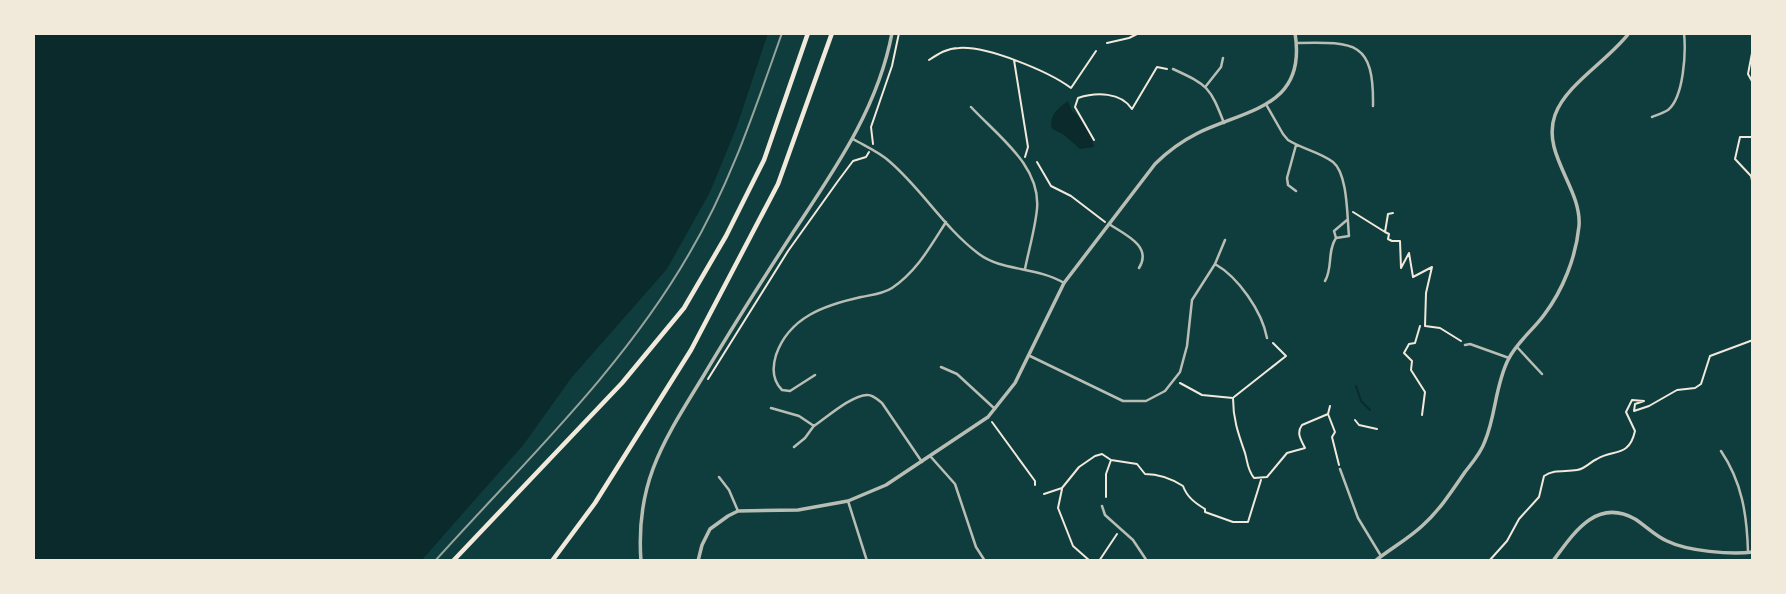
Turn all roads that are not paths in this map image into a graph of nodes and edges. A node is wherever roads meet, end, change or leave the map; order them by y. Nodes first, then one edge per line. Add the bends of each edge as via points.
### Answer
1 (808, 33) edge
2 (832, 33) edge
3 (892, 33) edge
4 (1296, 33) edge
5 (1629, 33) edge
6 (1684, 33) edge
7 (1297, 43) junction
8 (1223, 58) dead end
9 (1173, 69) road end
10 (1206, 86) junction
11 (1267, 106) junction
12 (1373, 106) dead end
13 (971, 107) dead end
14 (1652, 117) dead end
15 (1224, 123) junction
16 (852, 138) junction
17 (1296, 145) junction
18 (1296, 191) dead end
19 (1347, 220) junction
20 (946, 222) junction
21 (1109, 224) junction
22 (1336, 238) junction
23 (1225, 240) dead end
24 (1215, 264) junction
25 (1139, 268) dead end
26 (1026, 269) junction
27 (1325, 281) dead end
28 (1064, 283) junction
29 (1266, 338) dead end
30 (1465, 345) road end
31 (1517, 347) junction
32 (1030, 356) junction
33 (1508, 358) junction
34 (941, 367) dead end
35 (1542, 374) dead end
36 (815, 375) dead end
37 (771, 408) dead end
38 (995, 410) junction
39 (814, 426) junction
40 (794, 447) dead end
41 (1721, 451) dead end
42 (931, 457) junction
43 (922, 462) junction
44 (1340, 469) road end
45 (719, 477) dead end
46 (848, 501) junction
47 (1102, 506) dead end
48 (738, 511) junction
49 (1750, 552) edge
50 (1381, 556) junction
51 (453, 561) edge
52 (552, 561) edge
53 (640, 561) edge
54 (698, 561) edge
55 (867, 561) edge
56 (985, 561) edge
57 (1147, 561) edge
58 (1375, 561) edge
59 (1553, 561) edge

1 - 51 main road via 764,160 684,308 622,383
2 - 52 main road via 778,184 691,350 595,503
3 - 16 street via 877,86
4 - 7 street
5 - 31 street via 1566,96 1554,118 1552,139 1577,203 1577,237 1562,285
6 - 14 street via 1684,62 1675,101 1669,110
7 - 11 street via 1294,71 1281,94
7 - 12 street via 1340,43 1364,56 1371,66
8 - 10 street
9 - 10 street
10 - 15 street
11 - 15 street
11 - 17 street via 1283,134
13 - 26 street via 1023,161 1035,184 1038,206
15 - 21 street via 1170,150
16 - 20 street via 891,162
16 - 53 street via 663,444 642,502
17 - 18 street via 1287,178
17 - 19 street via 1339,168
19 - 22 street via 1334,231
19 - 22 street via 1349,236
20 - 26 street via 980,255
20 - 36 street via 917,267 891,289 833,303 810,313 793,328 774,361 774,379 782,390 790,391
21 - 25 street via 1142,248
21 - 28 street
22 - 27 street
23 - 24 street
24 - 29 street via 1241,284
24 - 32 street via 1192,300 1180,372 1165,391 1146,401 1123,401
26 - 28 street
28 - 32 street
30 - 33 street
31 - 33 street
31 - 35 street
32 - 38 street
33 - 50 street via 1479,452 1422,526
34 - 38 street via 957,373
37 - 39 street
38 - 42 street
39 - 40 street
39 - 43 street via 867,394 882,403
41 - 49 street via 1737,478
42 - 43 street
42 - 56 street via 955,484
43 - 46 street via 886,485
44 - 50 street via 1358,518
45 - 48 street
46 - 48 street via 798,510
46 - 55 street
47 - 57 street via 1104,514 1133,540
48 - 54 street via 710,529
49 - 59 street via 1677,545 1634,519 1613,513 1586,521
50 - 58 street

